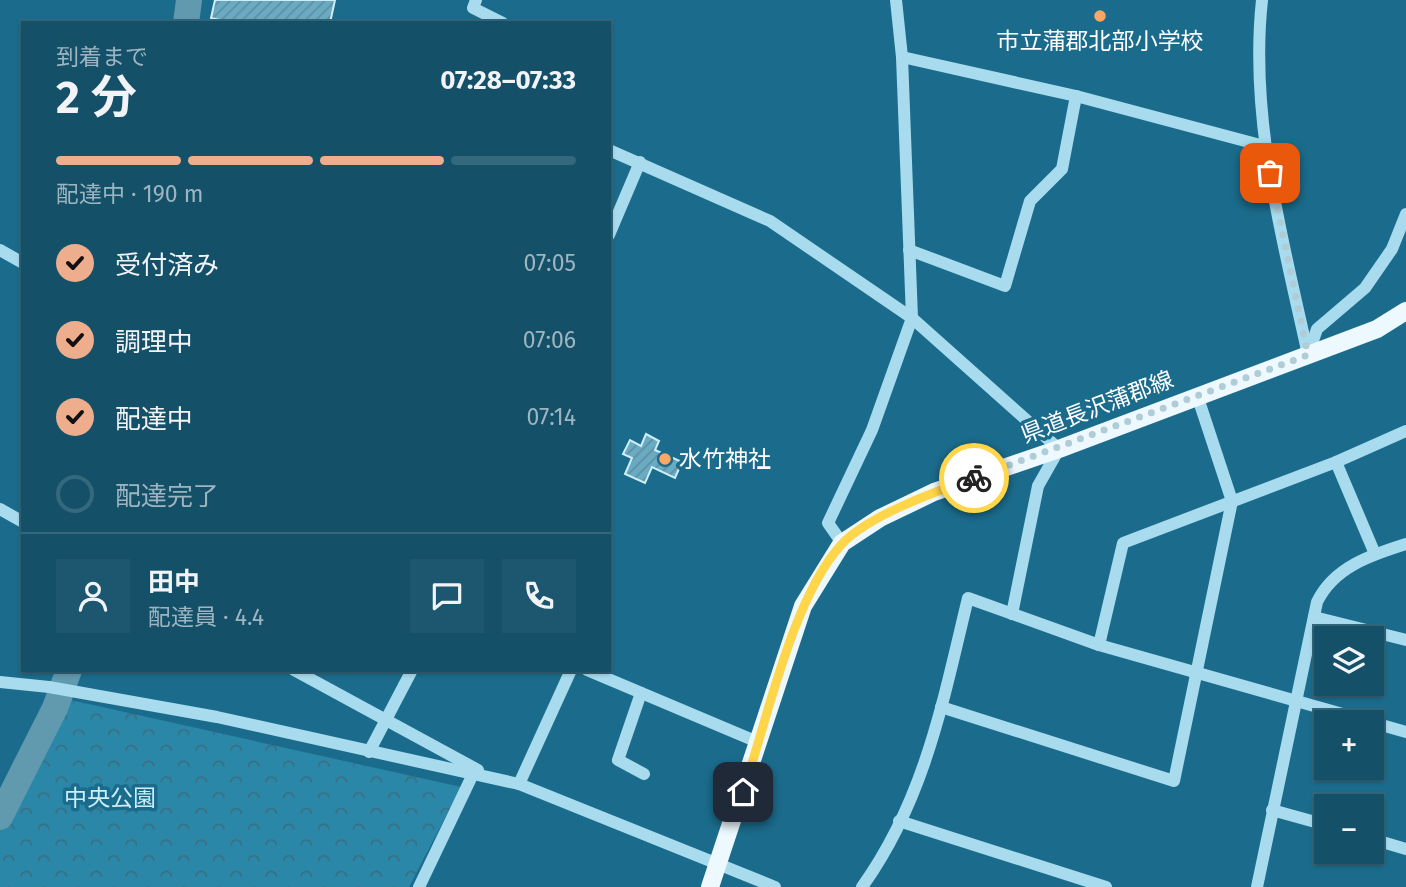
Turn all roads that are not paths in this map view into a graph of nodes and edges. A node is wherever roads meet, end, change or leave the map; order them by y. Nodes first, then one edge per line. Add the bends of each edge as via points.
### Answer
1 (476, 0) edge
2 (896, 0) edge
3 (1262, 0) edge
4 (499, 21) edge
5 (902, 57) junction
6 (1076, 96) junction
7 (1265, 146) junction
8 (611, 151) edge
9 (640, 162) junction
10 (1406, 214) edge
11 (611, 230) edge
12 (0, 250) edge
13 (909, 250) junction
14 (21, 262) edge
15 (1406, 312) edge
16 (912, 318) junction
17 (1308, 355) junction
18 (1197, 395) junction
19 (1406, 431) edge
20 (1059, 449) junction
21 (1336, 462) junction
22 (1232, 501) junction
23 (0, 509) edge
24 (21, 521) edge
25 (842, 543) junction
26 (1406, 544) edge
27 (1374, 554) junction
28 (1012, 614) junction
29 (1314, 617) junction
30 (1406, 640) edge
31 (1099, 645) junction
32 (298, 672) edge
33 (411, 672) edge
34 (570, 672) edge
35 (592, 672) edge
36 (1196, 673) junction
37 (0, 682) edge
38 (641, 693) junction
39 (1296, 698) junction
40 (941, 707) junction
41 (384, 721) junction
42 (1406, 732) edge
43 (760, 743) junction
44 (369, 752) junction
45 (473, 774) junction
46 (645, 774) dead end
47 (491, 778) junction
48 (519, 784) junction
49 (1272, 810) junction
50 (899, 821) junction
51 (1314, 822) edge
52 (1384, 843) edge
53 (1406, 849) edge
54 (719, 866) junction
55 (419, 887) edge
56 (710, 887) edge
57 (775, 887) edge
58 (862, 887) edge
59 (1105, 887) edge
60 (1257, 887) edge

1 - 4 street via 472,8
2 - 5 street
3 - 7 street via 1258,41
5 - 6 street
5 - 13 street
6 - 7 street
6 - 13 street via 1062,169 1030,201 1006,286
7 - 17 street
8 - 9 street
9 - 11 street
9 - 16 street via 770,220
10 - 17 street via 1392,249 1365,288 1317,330
12 - 14 street
13 - 16 street
15 - 17 main road, 県道長沢蒲郡線 via 1377,329
16 - 20 street
16 - 25 street via 872,429 828,523
17 - 18 main road, 県道長沢蒲郡線
18 - 20 main road, 県道長沢蒲郡線
18 - 22 street
19 - 21 street
20 - 25 main road, 県道長沢蒲郡線 via 934,492
20 - 28 street via 1038,486
21 - 22 street
21 - 27 street
22 - 31 street via 1123,542
22 - 36 street
23 - 24 street
25 - 43 main road, 県道長沢蒲郡線 via 803,606
26 - 27 street
27 - 29 street via 1324,587
28 - 31 street
28 - 40 street via 968,598
29 - 30 street
29 - 39 street
31 - 36 street
32 - 41 street
33 - 41 street
34 - 48 street
35 - 38 street
36 - 39 street
36 - 40 street via 1174,781
37 - 44 street via 217,717
38 - 43 street
38 - 46 street via 618,760
39 - 42 street
39 - 49 street
40 - 50 street via 929,757
41 - 44 street
41 - 47 street
43 - 54 main road, 県道長沢蒲郡線
44 - 45 street
45 - 47 street
45 - 55 street
47 - 48 street
48 - 54 street
49 - 51 street
49 - 60 street
50 - 58 street via 883,857
50 - 59 street
52 - 53 street
54 - 56 main road, 県道長沢蒲郡線
54 - 57 street

